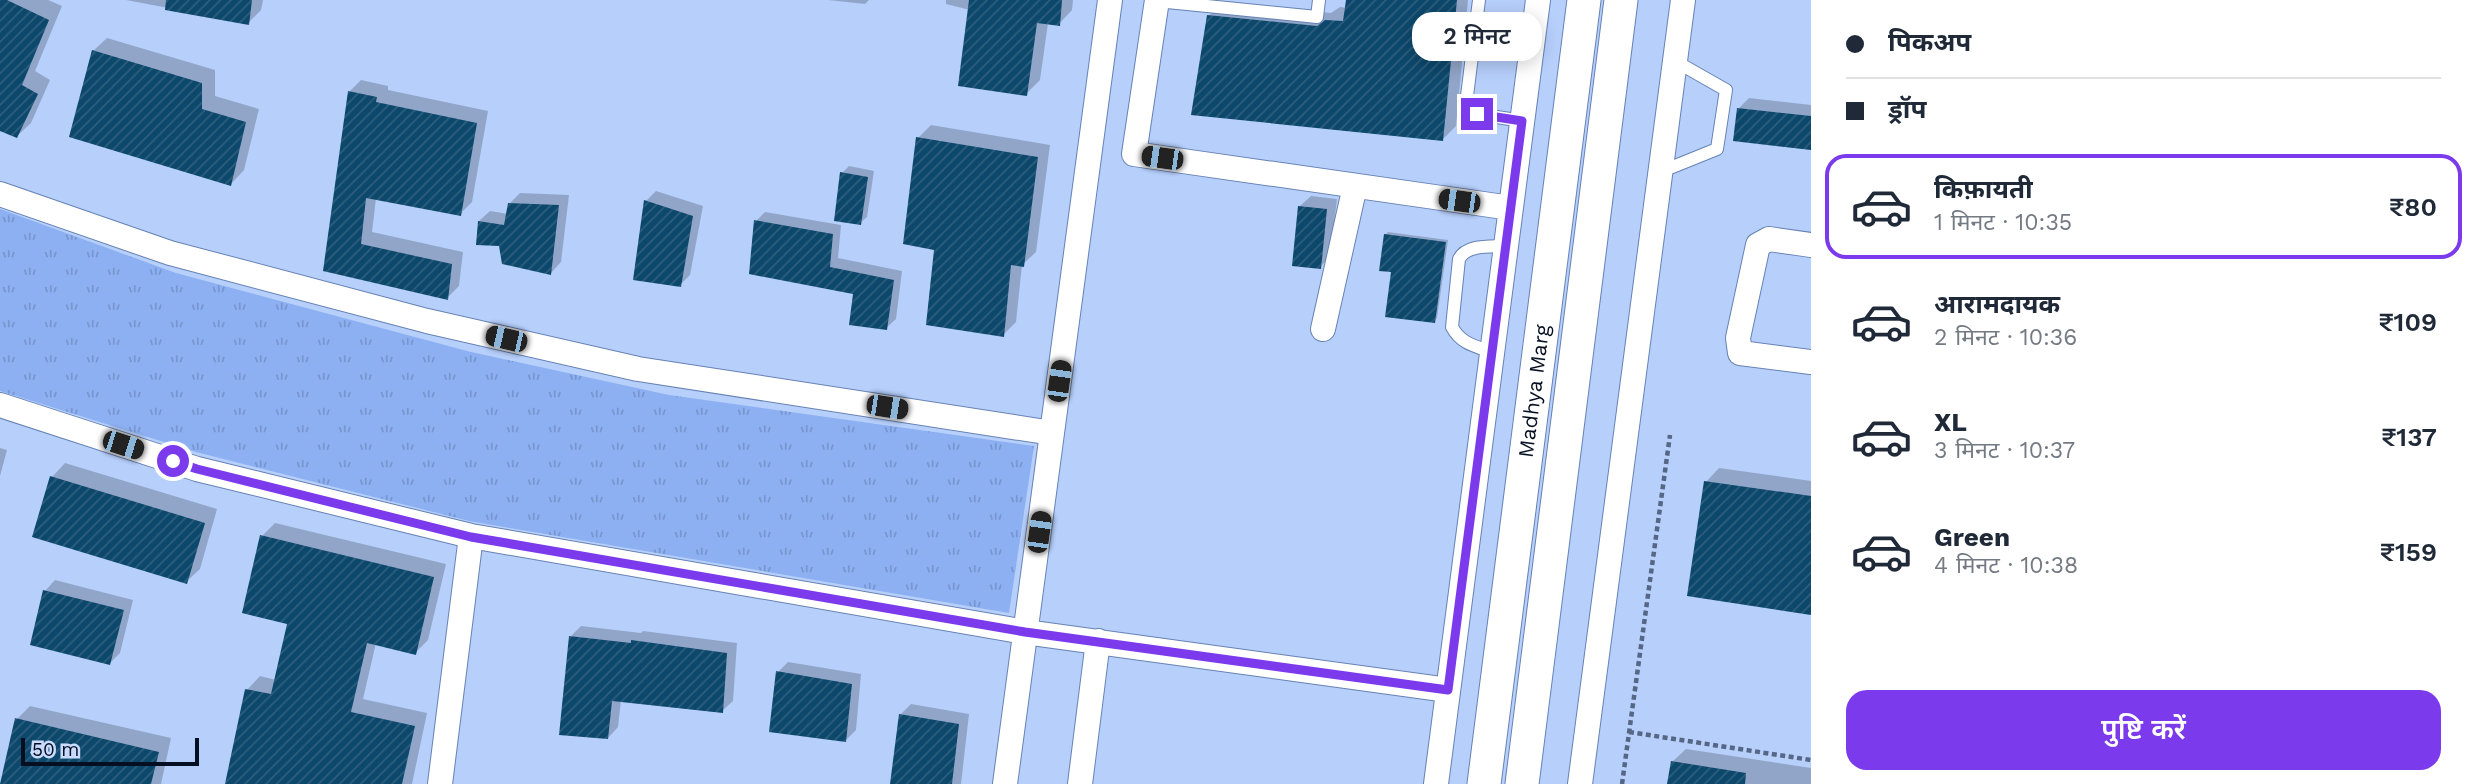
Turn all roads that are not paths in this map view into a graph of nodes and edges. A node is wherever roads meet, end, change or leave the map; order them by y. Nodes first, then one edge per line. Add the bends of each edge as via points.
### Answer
1 (1110, 0) edge
2 (1157, 0) edge
3 (1319, 0) edge
4 (1479, 0) edge
5 (1538, 0) edge
6 (1584, 0) edge
7 (1621, 0) edge
8 (1683, 0) edge
9 (1675, 61) junction
10 (1522, 121) junction
11 (1661, 172) junction
12 (1355, 186) junction
13 (0, 194) edge
14 (1511, 208) junction
15 (1811, 245) edge
16 (1506, 246) junction
17 (1323, 329) dead end
18 (1492, 352) junction
19 (1811, 362) edge
20 (0, 405) edge
21 (1052, 433) junction
22 (471, 537) junction
23 (1025, 632) junction
24 (1098, 641) junction
25 (1448, 690) junction
26 (440, 784) edge
27 (1004, 784) edge
28 (1080, 784) edge
29 (1436, 784) edge
30 (1484, 784) edge
31 (1522, 784) edge
32 (1580, 784) edge

1 - 21 street
2 - 3 lane via 1317,17
2 - 12 street via 1134,153
4 - 10 lane via 1469,107 1477,114
5 - 10 street
6 - 30 main road, Madhya Marg
7 - 31 main road, Madhya Marg
8 - 9 street
9 - 11 street
9 - 11 lane via 1726,90 1717,149
10 - 14 street
11 - 32 street
12 - 14 street
12 - 17 street
13 - 21 street via 170,253 427,321 638,369
14 - 16 street
15 - 19 street via 1769,239 1758,245 1738,338 1740,353
16 - 18 street
16 - 18 lane via 1470,249 1459,259 1452,327 1464,343
18 - 25 street
20 - 22 street via 197,469
21 - 23 street
22 - 23 street
22 - 26 street
23 - 24 street
23 - 27 street
24 - 25 street
24 - 28 street
25 - 29 street

